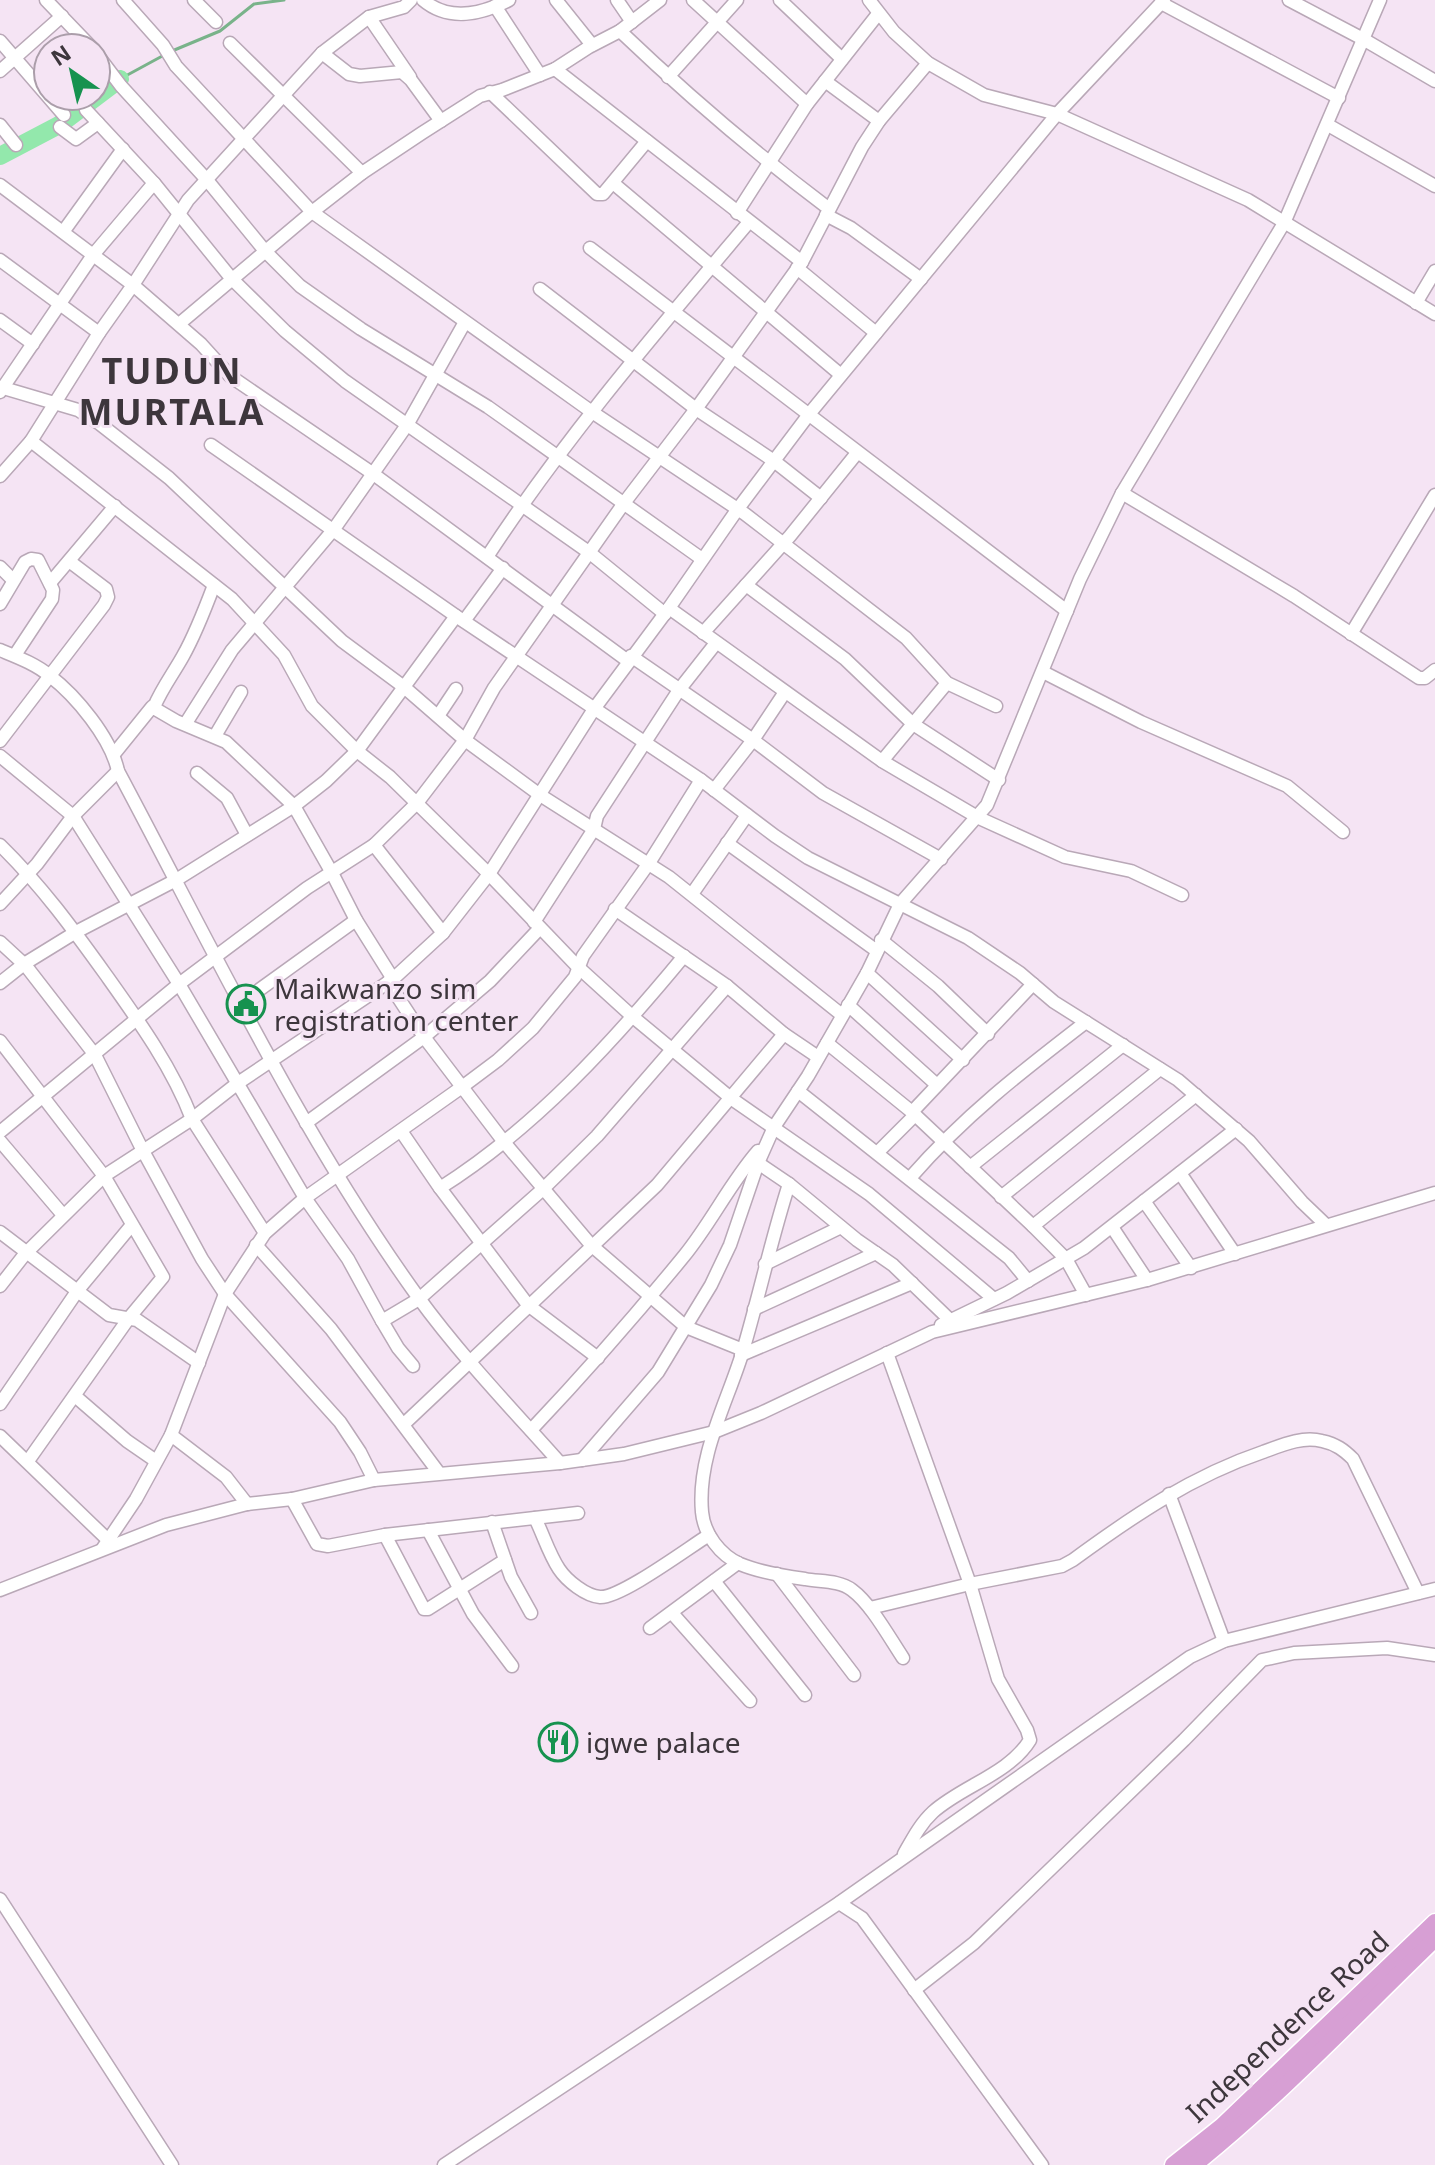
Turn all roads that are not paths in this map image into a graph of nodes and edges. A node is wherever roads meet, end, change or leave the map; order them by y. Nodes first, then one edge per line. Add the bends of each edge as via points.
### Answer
1 (46, 0) edge
2 (123, 0) edge
3 (194, 0) edge
4 (411, 0) edge
5 (423, 0) edge
6 (509, 0) edge
7 (556, 0) edge
8 (617, 0) edge
9 (660, 0) edge
10 (693, 0) edge
11 (737, 0) edge
12 (780, 0) edge
13 (869, 0) edge
14 (1289, 0) edge
15 (1380, 0) edge
16 (1162, 1) edge
17 (495, 6) junction
18 (878, 14) junction
19 (62, 16) junction
20 (369, 17) junction
21 (717, 21) junction
22 (216, 22) dead end
23 (632, 22) junction
24 (620, 31) junction
25 (77, 32) edge
26 (1363, 39) junction
27 (0, 41) edge
28 (230, 43) dead end
29 (592, 45) junction
30 (322, 53) junction
31 (15, 59) junction
32 (842, 59) junction
33 (928, 63) junction
34 (555, 69) junction
35 (0, 71) edge
36 (112, 74) edge
37 (540, 75) junction
38 (668, 77) junction
39 (411, 80) junction
40 (825, 81) junction
41 (1435, 81) edge
42 (490, 92) junction
43 (282, 95) junction
44 (1339, 98) junction
45 (807, 104) junction
46 (88, 112) edge
47 (1057, 114) junction
48 (441, 121) junction
49 (879, 121) junction
50 (98, 123) junction
51 (0, 125) edge
52 (1328, 125) junction
53 (243, 138) junction
54 (647, 141) junction
55 (16, 145) dead end
56 (123, 149) junction
57 (770, 164) junction
58 (362, 173) junction
59 (207, 180) junction
60 (154, 183) junction
61 (613, 183) junction
62 (0, 185) edge
63 (1435, 186) edge
64 (827, 211) junction
65 (312, 212) junction
66 (180, 213) junction
67 (737, 213) junction
68 (749, 222) junction
69 (1284, 223) junction
70 (63, 232) junction
71 (590, 248) dead end
72 (265, 251) junction
73 (93, 255) junction
74 (0, 260) edge
75 (800, 265) junction
76 (712, 266) junction
77 (1435, 271) edge
78 (231, 278) junction
79 (921, 279) junction
80 (133, 285) junction
81 (540, 289) dead end
82 (1416, 303) junction
83 (59, 304) junction
84 (767, 312) junction
85 (674, 314) junction
86 (1435, 314) edge
87 (0, 320) edge
88 (465, 322) junction
89 (179, 324) junction
90 (99, 333) junction
91 (876, 333) junction
92 (33, 344) junction
93 (732, 357) junction
94 (634, 362) junction
95 (434, 375) junction
96 (841, 375) junction
97 (1, 389) edge
98 (54, 404) junction
99 (696, 409) junction
100 (592, 412) junction
101 (810, 413) junction
102 (407, 425) junction
103 (31, 441) junction
104 (211, 445) dead end
105 (857, 453) junction
106 (659, 455) junction
107 (558, 456) junction
108 (774, 461) junction
109 (372, 473) junction
110 (0, 476) edge
111 (1122, 493) junction
112 (1435, 495) edge
113 (821, 498) junction
114 (624, 503) junction
115 (521, 504) junction
116 (115, 506) junction
117 (737, 510) junction
118 (334, 529) junction
119 (783, 543) junction
120 (590, 553) junction
121 (487, 557) junction
122 (702, 559) junction
123 (69, 561) junction
124 (0, 567) edge
125 (503, 568) junction
126 (13, 580) junction
127 (50, 583) junction
128 (214, 585) junction
129 (746, 585) junction
130 (284, 588) junction
131 (0, 604) edge
132 (553, 605) junction
133 (667, 611) junction
134 (1067, 611) junction
135 (460, 618) junction
136 (256, 623) junction
137 (703, 633) junction
138 (1351, 634) junction
139 (716, 643) junction
140 (0, 650) edge
141 (15, 655) junction
142 (517, 655) junction
143 (630, 658) junction
144 (1435, 670) edge
145 (1043, 672) junction
146 (50, 676) junction
147 (947, 683) junction
148 (404, 687) junction
149 (456, 689) dead end
150 (679, 690) junction
151 (241, 692) dead end
152 (785, 692) junction
153 (996, 706) dead end
154 (154, 707) junction
155 (594, 709) junction
156 (438, 716) junction
157 (186, 723) junction
158 (913, 724) junction
159 (215, 736) junction
160 (465, 740) junction
161 (753, 740) junction
162 (0, 741) edge
163 (644, 743) junction
164 (357, 751) junction
165 (114, 754) junction
166 (0, 756) edge
167 (882, 761) junction
168 (118, 771) junction
169 (197, 773) dead end
170 (701, 780) junction
171 (999, 780) junction
172 (714, 790) junction
173 (540, 795) junction
174 (417, 803) junction
175 (294, 806) junction
176 (747, 815) junction
177 (73, 816) junction
178 (979, 818) junction
179 (594, 829) junction
180 (1343, 832) dead end
181 (247, 835) junction
182 (727, 843) junction
183 (0, 845) edge
184 (374, 845) junction
185 (941, 859) junction
186 (649, 863) junction
187 (29, 873) junction
188 (332, 873) junction
189 (489, 874) junction
190 (176, 880) junction
191 (692, 894) junction
192 (1182, 895) dead end
193 (0, 904) edge
194 (900, 904) junction
195 (129, 905) junction
196 (615, 909) junction
197 (356, 920) junction
198 (537, 925) junction
199 (76, 932) junction
200 (443, 933) junction
201 (0, 942) edge
202 (879, 946) junction
203 (217, 956) junction
204 (684, 956) junction
205 (24, 964) junction
206 (578, 967) junction
207 (867, 973) junction
208 (390, 981) junction
209 (0, 983) edge
210 (179, 984) junction
211 (1033, 984) junction
212 (727, 986) junction
213 (241, 1003) junction
214 (845, 1010) junction
215 (633, 1017) junction
216 (137, 1018) junction
217 (1086, 1022) junction
218 (784, 1034) junction
219 (988, 1034) junction
220 (424, 1037) junction
221 (0, 1041) edge
222 (827, 1043) junction
223 (1123, 1045) junction
224 (673, 1052) junction
225 (95, 1055) junction
226 (818, 1057) junction
227 (963, 1060) junction
228 (271, 1062) junction
229 (1160, 1069) junction
230 (238, 1083) junction
231 (937, 1085) junction
232 (462, 1087) junction
233 (798, 1091) junction
234 (1196, 1095) junction
235 (42, 1096) junction
236 (732, 1099) junction
237 (914, 1113) junction
238 (192, 1119) junction
239 (306, 1123) junction
240 (774, 1127) junction
241 (1236, 1129) junction
242 (401, 1131) junction
243 (0, 1132) edge
244 (942, 1140) junction
245 (0, 1141) edge
246 (504, 1142) junction
247 (766, 1142) junction
248 (142, 1149) junction
249 (878, 1152) junction
250 (758, 1163) junction
251 (970, 1167) junction
252 (1180, 1173) junction
253 (104, 1176) junction
254 (337, 1176) junction
255 (910, 1178) junction
256 (789, 1184) junction
257 (440, 1188) junction
258 (543, 1189) junction
259 (1435, 1193) edge
260 (1001, 1197) junction
261 (305, 1198) junction
262 (1144, 1201) junction
263 (63, 1215) junction
264 (1326, 1225) junction
265 (131, 1226) junction
266 (1033, 1226) junction
267 (841, 1227) junction
268 (1112, 1227) junction
269 (0, 1232) edge
270 (265, 1233) junction
271 (482, 1244) junction
272 (256, 1245) junction
273 (591, 1245) junction
274 (876, 1253) junction
275 (25, 1254) junction
276 (1235, 1254) junction
277 (1066, 1259) junction
278 (765, 1264) junction
279 (1191, 1268) junction
280 (1147, 1280) junction
281 (1028, 1281) junction
282 (912, 1283) junction
283 (0, 1286) edge
284 (78, 1290) junction
285 (225, 1294) junction
286 (650, 1295) junction
287 (1086, 1295) junction
288 (419, 1299) junction
289 (994, 1299) junction
290 (528, 1305) junction
291 (754, 1309) junction
292 (129, 1318) junction
293 (950, 1320) junction
294 (382, 1321) junction
295 (686, 1327) junction
296 (932, 1332) junction
297 (742, 1352) junction
298 (887, 1353) junction
299 (598, 1358) junction
300 (469, 1361) junction
301 (199, 1363) junction
302 (413, 1366) dead end
303 (75, 1396) junction
304 (0, 1404) edge
305 (404, 1424) junction
306 (531, 1430) junction
307 (714, 1432) junction
308 (171, 1435) junction
309 (0, 1436) edge
310 (582, 1460) junction
311 (28, 1461) junction
312 (156, 1461) junction
313 (560, 1463) junction
314 (439, 1473) junction
315 (374, 1480) junction
316 (1169, 1494) junction
317 (292, 1499) junction
318 (247, 1504) junction
319 (578, 1513) dead end
320 (535, 1518) junction
321 (492, 1522) junction
322 (428, 1530) junction
323 (385, 1535) junction
324 (709, 1535) junction
325 (106, 1544) junction
326 (505, 1560) junction
327 (738, 1563) junction
328 (777, 1574) junction
329 (714, 1581) junction
330 (970, 1584) junction
331 (458, 1588) junction
332 (1435, 1589) edge
333 (0, 1590) edge
334 (1418, 1593) junction
335 (870, 1608) junction
336 (531, 1613) dead end
337 (672, 1613) junction
338 (650, 1628) dead end
339 (1224, 1641) junction
340 (1435, 1655) edge
341 (903, 1658) dead end
342 (512, 1666) dead end
343 (854, 1675) dead end
344 (805, 1695) dead end
345 (750, 1701) dead end
346 (902, 1857) junction
347 (0, 1899) edge
348 (839, 1903) junction
349 (1435, 1922) edge
350 (1435, 1939) edge
351 (914, 1990) junction
352 (172, 2165) edge
353 (444, 2165) edge
354 (1042, 2165) edge
355 (1173, 2165) edge
356 (1194, 2165) edge

1 - 19 street
2 - 53 street
3 - 22 street
4 - 20 street
5 - 17 street via 444,13 475,14
6 - 17 street
7 - 29 street
8 - 23 street
9 - 23 street
10 - 21 street
11 - 21 street
12 - 32 street
13 - 18 street
14 - 26 street
15 - 26 street
16 - 44 street
16 - 47 street
17 - 37 street
18 - 32 street
18 - 33 street
19 - 25 street
19 - 31 street
20 - 30 street
20 - 39 street
21 - 38 street
21 - 45 street
23 - 24 street
24 - 29 street
24 - 38 street
26 - 41 street
26 - 44 street
27 - 31 street
28 - 43 street
29 - 34 street
30 - 39 street via 349,74 402,72
30 - 43 street
31 - 35 street
31 - 50 street via 76,139
32 - 40 street
33 - 47 street via 984,95
33 - 49 street
34 - 37 street
34 - 54 street
36 - 59 street
37 - 42 street
38 - 57 street
39 - 48 street
40 - 45 street
40 - 49 street
42 - 48 street
42 - 61 street via 597,194
43 - 53 street
43 - 58 street
44 - 52 street
45 - 57 street
46 - 50 street
47 - 69 street via 1248,200
47 - 79 street
48 - 58 street
49 - 64 street
50 - 56 street
51 - 55 street
52 - 63 street
52 - 69 street
53 - 59 street
53 - 65 street
54 - 61 street
54 - 67 street
56 - 60 street
56 - 70 street
57 - 64 street
57 - 67 street
58 - 65 street
59 - 66 street
59 - 72 street
60 - 66 street
60 - 73 street
61 - 76 street
62 - 70 street
64 - 75 street
64 - 79 street
65 - 72 street
65 - 88 street
66 - 78 street
66 - 80 street
67 - 68 street
68 - 75 street
68 - 76 street
69 - 82 street
69 - 111 street
70 - 73 street
71 - 85 street
72 - 78 street
72 - 95 street via 300,286
73 - 80 street
73 - 83 street
74 - 83 street
75 - 84 street
75 - 91 street
76 - 84 street
76 - 85 street
77 - 82 street
78 - 89 street
78 - 102 street via 297,341
79 - 91 street
80 - 89 street
80 - 90 street
81 - 94 street
82 - 86 street
83 - 90 street
83 - 92 street
84 - 93 street
84 - 96 street
85 - 93 street
85 - 94 street
87 - 92 street
88 - 95 street
88 - 100 street
89 - 109 street via 230,376
90 - 98 street
91 - 96 street
92 - 97 street
93 - 99 street
93 - 101 street
94 - 99 street
94 - 100 street
95 - 102 street
95 - 107 street
96 - 101 street
97 - 98 street
98 - 103 street
98 - 130 street via 78,410 100,424 169,478
99 - 106 street
99 - 108 street
100 - 106 street
100 - 107 street
101 - 105 street
101 - 108 street
102 - 109 street
102 - 115 street
103 - 110 street
103 - 116 street
104 - 118 street
105 - 113 street
105 - 134 street
106 - 114 street
106 - 117 street
107 - 114 street
107 - 115 street
108 - 113 street
108 - 117 street
109 - 118 street
109 - 121 street
111 - 134 street
111 - 138 street
112 - 138 street
113 - 119 street
114 - 120 street
114 - 122 street
115 - 120 street
115 - 121 street
116 - 123 street
116 - 128 street
117 - 119 street
117 - 122 street
118 - 130 street
118 - 135 street
119 - 129 street
119 - 147 street via 906,638
120 - 132 street
120 - 133 street
121 - 125 street
122 - 133 street
123 - 127 street
123 - 146 street via 106,589 108,597
124 - 126 street
125 - 132 street
125 - 135 street
126 - 127 street via 31,559 38,560
126 - 131 street
127 - 141 street via 52,599
128 - 136 street
128 - 154 street
129 - 137 street
129 - 158 street via 845,659
130 - 136 street
130 - 148 street
132 - 142 street
132 - 143 street
133 - 137 street
133 - 143 street
134 - 145 street
135 - 142 street
135 - 148 street
136 - 157 street via 232,650
136 - 164 street via 284,655 312,706
137 - 139 street
138 - 144 street via 1419,678
139 - 150 street
139 - 152 street
140 - 141 street
141 - 146 street
142 - 155 street
142 - 160 street
143 - 150 street
143 - 155 street
145 - 171 street
145 - 180 street via 1287,786
146 - 162 street
146 - 165 street via 98,726
147 - 153 street
147 - 158 street
148 - 156 street
148 - 164 street
149 - 156 street
150 - 161 street
150 - 163 street
151 - 159 street
152 - 161 street
152 - 167 street
154 - 157 street
154 - 165 street
155 - 163 street
155 - 173 street
156 - 160 street
157 - 159 street
158 - 167 street
158 - 171 street
159 - 175 street
160 - 173 street
160 - 174 street
161 - 172 street
161 - 185 street via 823,793
163 - 170 street
163 - 179 street
164 - 174 street
164 - 175 street
165 - 168 street
166 - 177 street
167 - 178 street
168 - 177 street
168 - 190 street
169 - 181 street via 227,798
170 - 172 street
170 - 186 street
171 - 178 street
172 - 176 street
173 - 179 street
173 - 189 street
174 - 184 street
174 - 189 street
175 - 181 street
175 - 188 street
176 - 182 street
176 - 194 street via 808,858
177 - 187 street
177 - 195 street
178 - 185 street
178 - 192 street via 1065,857 1131,871
179 - 186 street
179 - 198 street
181 - 190 street
182 - 191 street
182 - 202 street
183 - 187 street
184 - 188 street
184 - 200 street
185 - 194 street
186 - 191 street
186 - 196 street
187 - 193 street
187 - 199 street
188 - 197 street
188 - 203 street
189 - 198 street
189 - 200 street
190 - 195 street
190 - 203 street
191 - 214 street
194 - 202 street
194 - 211 street via 968,938
195 - 199 street
195 - 210 street
196 - 204 street
196 - 206 street
197 - 208 street
197 - 213 street
198 - 206 street
198 - 220 street via 490,981
199 - 205 street
199 - 216 street
200 - 208 street
201 - 205 street
202 - 207 street
202 - 219 street via 938,986
203 - 210 street
203 - 213 street
204 - 212 street
204 - 215 street
205 - 209 street
205 - 225 street
206 - 215 street
206 - 232 street via 533,1028
207 - 214 street
207 - 227 street
208 - 220 street
208 - 228 street
210 - 216 street
210 - 230 street
211 - 217 street
211 - 219 street
212 - 218 street
212 - 224 street
213 - 228 street
214 - 222 street
214 - 231 street
215 - 224 street
215 - 246 street
216 - 225 street
216 - 238 street
217 - 223 street
217 - 244 street
218 - 226 street
218 - 236 street
219 - 227 street
220 - 232 street
220 - 239 street
221 - 235 street
222 - 226 street
222 - 237 street
223 - 229 street
223 - 251 street
224 - 236 street
224 - 258 street
225 - 235 street
225 - 248 street
226 - 233 street
227 - 231 street
228 - 230 street
228 - 239 street
229 - 234 street
229 - 260 street
230 - 238 street
230 - 261 street
231 - 237 street
232 - 242 street
232 - 246 street
233 - 240 street
233 - 249 street
234 - 241 street
234 - 266 street
235 - 243 street
235 - 253 street
236 - 240 street
236 - 273 street via 657,1185
237 - 244 street
237 - 249 street
238 - 248 street
238 - 270 street
239 - 254 street
240 - 247 street
240 - 289 street via 869,1194
241 - 252 street
241 - 264 street
242 - 254 street
242 - 257 street
244 - 251 street
244 - 255 street
245 - 263 street
246 - 257 street
246 - 258 street
247 - 250 street
247 - 286 street
248 - 253 street
248 - 285 street
249 - 255 street
250 - 256 street
250 - 295 street via 730,1245
251 - 260 street
252 - 262 street
252 - 276 street
253 - 263 street
253 - 265 street
254 - 261 street
254 - 288 street
255 - 281 street via 1009,1258
256 - 267 street
256 - 278 street
257 - 271 street
258 - 271 street
258 - 273 street
259 - 264 street
260 - 266 street
261 - 270 street
261 - 294 street via 348,1259
262 - 268 street
262 - 279 street
263 - 275 street
264 - 276 street
265 - 284 street
265 - 292 street via 163,1277
266 - 277 street
267 - 274 street
267 - 278 street
268 - 277 street
268 - 280 street
269 - 275 street
270 - 272 street
271 - 288 street
271 - 290 street
272 - 285 street
272 - 305 street via 331,1329
273 - 286 street
273 - 290 street
274 - 282 street
274 - 291 street
275 - 283 street
275 - 284 street
276 - 279 street
277 - 281 street
277 - 287 street
278 - 291 street
279 - 280 street
280 - 287 street
281 - 289 street
282 - 293 street
282 - 297 street
284 - 292 street via 109,1315
284 - 304 street
285 - 301 street
285 - 315 street via 340,1422
286 - 295 street
286 - 299 street
287 - 296 street
288 - 294 street
288 - 300 street
289 - 293 street
290 - 299 street
290 - 300 street
291 - 297 street
292 - 301 street
292 - 303 street
293 - 296 street
294 - 302 street
295 - 297 street
295 - 310 street via 658,1372
296 - 298 street
297 - 307 street
298 - 307 street
298 - 330 street
299 - 306 street
300 - 305 street
300 - 306 street
301 - 308 street
303 - 311 street
303 - 312 street
305 - 314 street
306 - 313 street
307 - 310 street
307 - 324 street via 701,1493
308 - 312 street
308 - 318 street via 226,1477
309 - 311 street
310 - 313 street
311 - 325 street
312 - 325 street
313 - 314 street
314 - 315 street
315 - 317 street
316 - 330 street via 1062,1566
316 - 334 street via 1226,1464 1297,1440 1340,1447 1353,1459
316 - 339 street
317 - 318 street
317 - 323 street via 317,1544
318 - 325 street
319 - 320 street
320 - 321 street
320 - 324 street via 567,1579 600,1597 618,1594
321 - 322 street
321 - 326 street
322 - 323 street
322 - 331 street
323 - 331 street via 421,1607 428,1609
324 - 327 street via 721,1553
325 - 333 street
326 - 331 street
326 - 336 street
327 - 328 street
327 - 329 street
328 - 335 street via 840,1584
328 - 343 street
329 - 337 street
329 - 344 street
330 - 335 street
330 - 346 street via 998,1679 1030,1740 1013,1759 933,1812
331 - 342 street
332 - 334 street
334 - 339 street
335 - 341 street
337 - 338 street
337 - 345 street
339 - 346 street via 1190,1657
340 - 351 street via 1387,1648 1262,1660 974,1943
346 - 348 street
347 - 352 street
348 - 351 street via 862,1918
348 - 353 street
349 - 355 main road, Independence Road via 1254,2097
350 - 356 main road, Independence Road via 1275,2095
351 - 354 street

